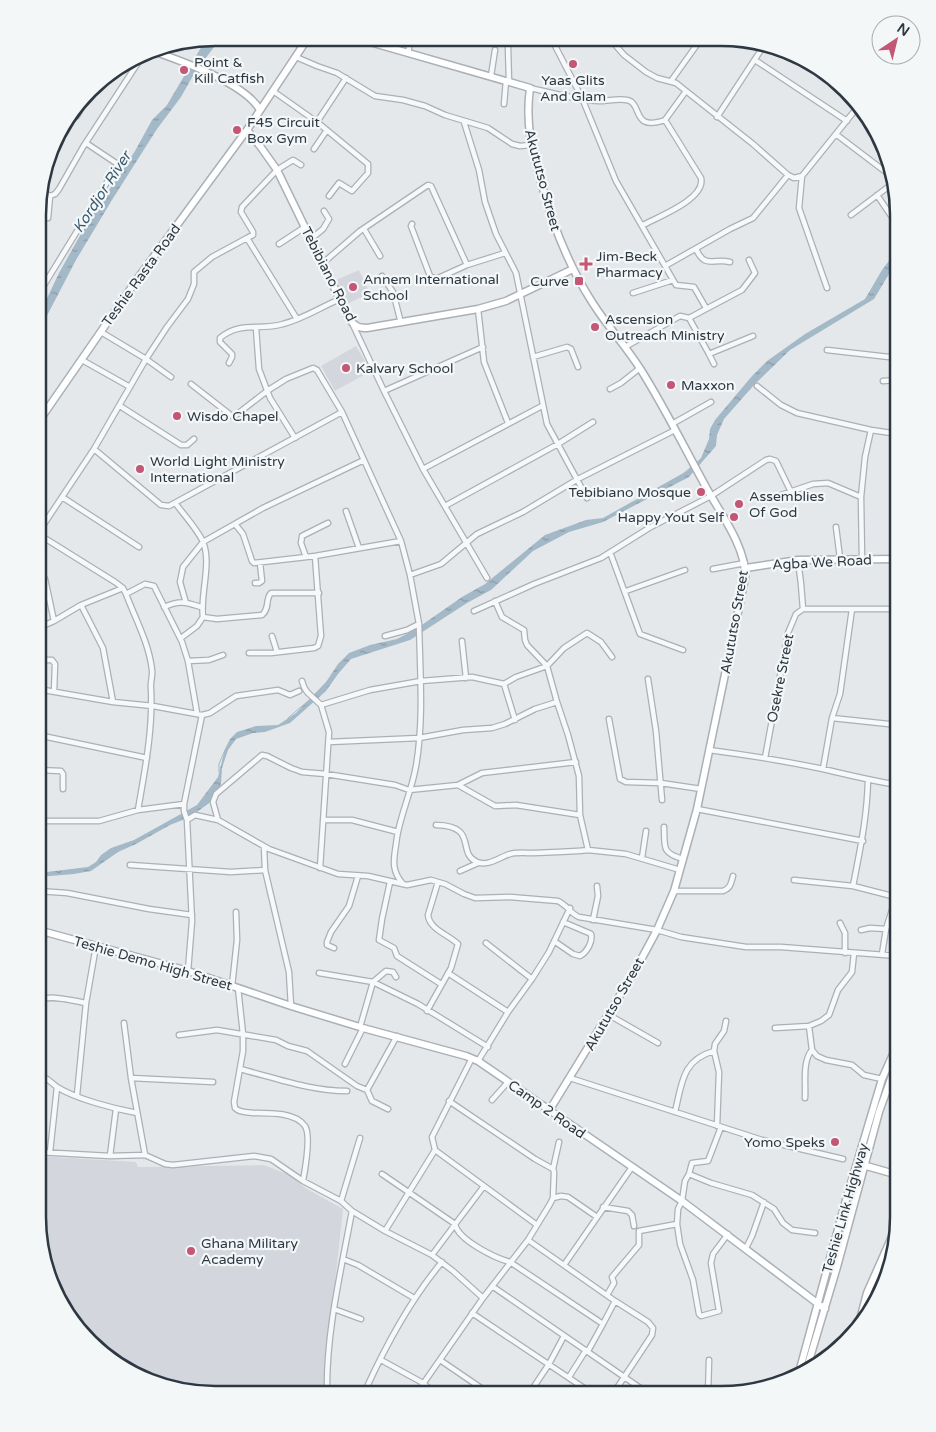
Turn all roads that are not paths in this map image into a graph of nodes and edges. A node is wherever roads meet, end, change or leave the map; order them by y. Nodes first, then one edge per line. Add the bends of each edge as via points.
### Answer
1 (303, 46) edge
2 (384, 46) edge
3 (409, 46) edge
4 (555, 46) edge
5 (616, 46) edge
6 (696, 46) edge
7 (508, 47) dead end
8 (495, 50) dead end
9 (760, 51) edge
10 (408, 53) junction
11 (163, 55) edge
12 (296, 57) junction
13 (755, 60) junction
14 (136, 67) edge
15 (491, 76) junction
16 (346, 78) junction
17 (507, 81) junction
18 (671, 82) junction
19 (530, 88) junction
20 (273, 91) junction
21 (686, 91) junction
22 (582, 98) junction
23 (504, 104) dead end
24 (260, 110) junction
25 (855, 112) edge
26 (717, 117) junction
27 (665, 120) junction
28 (847, 121) junction
29 (317, 122) junction
30 (464, 122) junction
31 (247, 130) junction
32 (327, 130) junction
33 (837, 134) junction
34 (86, 143) junction
35 (531, 145) junction
36 (314, 149) dead end
37 (301, 165) dead end
38 (277, 170) junction
39 (884, 170) edge
40 (788, 175) junction
41 (802, 176) junction
42 (887, 187) edge
43 (877, 195) junction
44 (50, 196) joint
45 (329, 196) dead end
46 (324, 211) dead end
47 (890, 214) edge
48 (851, 215) dead end
49 (48, 218) dead end
50 (412, 224) dead end
51 (643, 225) junction
52 (305, 227) junction
53 (364, 229) junction
54 (248, 238) junction
55 (311, 239) junction
56 (279, 244) dead end
57 (696, 248) junction
58 (505, 253) junction
59 (380, 256) dead end
60 (749, 260) dead end
61 (730, 262) dead end
62 (323, 263) junction
63 (467, 266) junction
64 (665, 266) junction
65 (573, 269) junction
66 (382, 276) dead end
67 (673, 280) junction
68 (46, 281) edge
69 (827, 288) dead end
70 (633, 293) dead end
71 (521, 294) junction
72 (340, 299) junction
73 (706, 308) junction
74 (478, 309) junction
75 (689, 318) junction
76 (297, 319) junction
77 (401, 323) junction
78 (353, 325) junction
79 (256, 328) junction
80 (101, 332) junction
81 (753, 336) dead end
82 (483, 347) junction
83 (625, 347) junction
84 (827, 350) dead end
85 (709, 354) junction
86 (890, 357) edge
87 (533, 358) junction
88 (146, 359) junction
89 (82, 360) junction
90 (229, 363) dead end
91 (714, 364) dead end
92 (578, 367) dead end
93 (640, 368) junction
94 (171, 377) dead end
95 (883, 380) dead end
96 (890, 380) edge
97 (191, 384) dead end
98 (757, 386) dead end
99 (130, 387) junction
100 (610, 389) dead end
101 (267, 391) junction
102 (384, 391) junction
103 (711, 402) dead end
104 (120, 406) junction
105 (542, 406) junction
106 (46, 411) edge
107 (342, 412) junction
108 (593, 422) dead end
109 (508, 423) junction
110 (672, 424) junction
111 (675, 430) junction
112 (871, 430) junction
113 (890, 433) edge
114 (295, 438) junction
115 (194, 439) dead end
116 (558, 444) junction
117 (94, 449) junction
118 (364, 460) junction
119 (423, 469) junction
120 (578, 479) junction
121 (791, 492) junction
122 (711, 496) junction
123 (62, 497) junction
124 (860, 497) junction
125 (587, 498) dead end
126 (772, 498) dead end
127 (176, 504) junction
128 (444, 506) junction
129 (346, 511) dead end
130 (46, 521) edge
131 (328, 523) dead end
132 (235, 524) junction
133 (836, 527) dead end
134 (46, 538) edge
135 (401, 541) junction
136 (203, 542) junction
137 (466, 542) junction
138 (139, 547) dead end
139 (359, 548) junction
140 (610, 552) junction
141 (315, 556) junction
142 (306, 557) junction
143 (840, 558) junction
144 (862, 559) junction
145 (890, 559) edge
146 (798, 560) junction
147 (260, 563) junction
148 (745, 566) junction
149 (713, 569) dead end
150 (685, 570) dead end
151 (410, 575) junction
152 (487, 578) dead end
153 (46, 584) edge
154 (255, 584) dead end
155 (123, 588) junction
156 (626, 591) junction
157 (319, 593) junction
158 (126, 594) junction
159 (495, 601) junction
160 (186, 602) junction
161 (82, 606) junction
162 (164, 607) junction
163 (201, 607) junction
164 (802, 609) junction
165 (852, 609) junction
166 (890, 609) edge
167 (474, 611) dead end
168 (203, 617) junction
169 (54, 621) junction
170 (46, 624) edge
171 (419, 625) junction
172 (272, 636) dead end
173 (385, 636) dead end
174 (181, 638) junction
175 (462, 641) dead end
176 (683, 650) dead end
177 (277, 652) junction
178 (249, 653) dead end
179 (223, 655) dead end
180 (612, 657) dead end
181 (46, 660) dead end
182 (188, 661) junction
183 (547, 666) junction
184 (466, 678) junction
185 (648, 679) dead end
186 (302, 681) dead end
187 (421, 681) junction
188 (504, 684) junction
189 (46, 691) edge
190 (299, 691) dead end
191 (54, 692) junction
192 (113, 702) junction
193 (557, 702) junction
194 (321, 705) junction
195 (153, 706) junction
196 (200, 714) junction
197 (832, 718) junction
198 (515, 720) junction
199 (608, 720) dead end
200 (889, 723) edge
201 (46, 737) edge
202 (419, 738) junction
203 (329, 742) junction
204 (709, 750) junction
205 (147, 758) junction
206 (764, 758) junction
207 (576, 762) junction
208 (823, 769) junction
209 (46, 770) edge
210 (326, 774) junction
211 (868, 780) junction
212 (661, 783) junction
213 (889, 784) edge
214 (458, 785) junction
215 (701, 788) junction
216 (62, 789) dead end
217 (409, 790) junction
218 (662, 800) dead end
219 (184, 804) junction
220 (696, 809) junction
221 (138, 810) junction
222 (580, 815) junction
223 (187, 820) junction
224 (218, 820) junction
225 (323, 820) junction
226 (46, 821) edge
227 (436, 825) dead end
228 (664, 827) dead end
229 (646, 831) dead end
230 (398, 832) junction
231 (863, 841) junction
232 (264, 847) junction
233 (588, 850) junction
234 (642, 858) junction
235 (683, 859) junction
236 (478, 863) junction
237 (130, 865) dead end
238 (320, 868) junction
239 (189, 869) junction
240 (265, 870) junction
241 (680, 870) junction
242 (460, 871) dead end
243 (358, 876) junction
244 (732, 876) dead end
245 (794, 880) dead end
246 (390, 882) junction
247 (438, 882) junction
248 (404, 885) junction
249 (597, 886) dead end
250 (853, 886) junction
251 (674, 891) junction
252 (46, 892) edge
253 (889, 895) edge
254 (570, 908) junction
255 (236, 912) dead end
256 (192, 915) junction
257 (889, 918) edge
258 (593, 920) junction
259 (563, 922) junction
260 (840, 923) dead end
261 (886, 929) junction
262 (657, 930) junction
263 (861, 930) dead end
264 (46, 932) edge
265 (554, 941) junction
266 (486, 943) dead end
267 (96, 946) junction
268 (334, 948) dead end
269 (845, 953) junction
270 (854, 953) junction
271 (882, 954) junction
272 (889, 955) edge
273 (188, 971) junction
274 (319, 973) dead end
275 (448, 973) junction
276 (396, 977) dead end
277 (532, 979) junction
278 (373, 982) junction
279 (441, 984) junction
280 (235, 987) junction
281 (46, 997) edge
282 (86, 1003) junction
283 (291, 1006) junction
284 (427, 1010) junction
285 (508, 1012) junction
286 (609, 1015) junction
287 (726, 1021) dead end
288 (124, 1023) dead end
289 (809, 1026) junction
290 (361, 1027) junction
291 (775, 1028) dead end
292 (179, 1034) dead end
293 (243, 1034) junction
294 (397, 1036) junction
295 (658, 1043) dead end
296 (488, 1047) junction
297 (812, 1050) junction
298 (714, 1051) junction
299 (475, 1060) junction
300 (889, 1063) edge
301 (345, 1064) dead end
302 (240, 1069) junction
303 (131, 1078) junction
304 (570, 1078) junction
305 (46, 1079) edge
306 (882, 1079) junction
307 (213, 1082) dead end
308 (508, 1082) junction
309 (889, 1084) edge
310 (57, 1087) junction
311 (888, 1087) joint
312 (367, 1090) junction
313 (347, 1091) dead end
314 (77, 1096) junction
315 (805, 1098) dead end
316 (492, 1100) dead end
317 (449, 1102) junction
318 (116, 1109) junction
319 (388, 1109) dead end
320 (549, 1111) junction
321 (675, 1112) junction
322 (137, 1113) junction
323 (719, 1126) junction
324 (360, 1138) dead end
325 (559, 1142) dead end
326 (435, 1150) junction
327 (46, 1152) edge
328 (50, 1152) junction
329 (145, 1155) junction
330 (110, 1156) junction
331 (843, 1159) dead end
332 (857, 1163) junction
333 (865, 1166) junction
334 (632, 1168) junction
335 (553, 1169) junction
336 (889, 1173) edge
337 (382, 1174) dead end
338 (689, 1174) junction
339 (303, 1181) junction
340 (484, 1186) junction
341 (409, 1191) junction
342 (553, 1198) junction
343 (682, 1201) junction
344 (341, 1202) junction
345 (764, 1202) junction
346 (603, 1207) junction
347 (352, 1211) junction
348 (597, 1217) junction
349 (455, 1224) junction
350 (678, 1224) junction
351 (537, 1225) junction
352 (634, 1226) dead end
353 (384, 1231) junction
354 (815, 1233) dead end
355 (728, 1234) junction
356 (528, 1240) junction
357 (887, 1247) edge
358 (746, 1248) junction
359 (432, 1255) junction
360 (343, 1259) junction
361 (442, 1262) junction
362 (510, 1262) junction
363 (564, 1265) junction
364 (492, 1286) junction
365 (607, 1295) junction
366 (414, 1298) junction
367 (483, 1298) junction
368 (615, 1301) junction
369 (818, 1304) junction
370 (863, 1307) edge
371 (334, 1309) junction
372 (825, 1309) junction
373 (472, 1313) junction
374 (361, 1319) dead end
375 (603, 1324) junction
376 (564, 1336) junction
377 (587, 1351) junction
378 (381, 1360) junction
379 (440, 1360) junction
380 (709, 1360) dead end
381 (809, 1360) edge
382 (549, 1364) junction
383 (801, 1365) edge
384 (624, 1377) junction
385 (569, 1378) junction
386 (423, 1383) junction
387 (327, 1386) edge
388 (368, 1386) edge
389 (421, 1386) edge
390 (426, 1386) edge
391 (478, 1386) edge
392 (535, 1386) edge
393 (582, 1386) edge
394 (618, 1386) edge
395 (637, 1386) edge
396 (708, 1386) edge

1 - 12 street, Teshie Rasta Road
2 - 10 street
3 - 10 street
4 - 22 street
5 - 18 street via 646,72
6 - 18 street
7 - 17 street
8 - 15 street
9 - 13 street
10 - 15 street
11 - 24 street via 214,76 249,97
12 - 16 street
12 - 20 street, Teshie Rasta Road
13 - 26 street
13 - 28 street
14 - 34 street
15 - 17 street
16 - 29 street
16 - 30 street via 375,96 425,106
17 - 19 street
17 - 23 street
18 - 21 street
19 - 22 street
19 - 35 street, Akututso Street via 528,121
20 - 24 street, Teshie Rasta Road
20 - 29 street
21 - 26 street
21 - 27 street
22 - 27 street via 626,100 633,104 643,120 650,123
22 - 51 street via 616,182
24 - 31 street, Teshie Rasta Road
25 - 28 street
26 - 40 street
27 - 51 street via 701,178 701,187 693,198
28 - 33 street
29 - 32 street
30 - 35 street via 488,128 512,144
30 - 58 street via 485,202
31 - 38 street, Tebibiano Road
31 - 80 street, Teshie Rasta Road
32 - 36 street
32 - 45 street via 369,168 352,191 339,184
33 - 39 street
33 - 41 street
34 - 44 street via 59,190
34 - 68 street via 117,166
35 - 65 street, Akututso Street via 549,212
37 - 38 street via 293,160
38 - 52 street, Tebibiano Road
38 - 54 street via 240,210 253,232
40 - 41 street via 794,178
40 - 57 street via 753,218
41 - 69 street via 799,208
42 - 43 street
43 - 47 street
43 - 48 street
44 - 49 street
46 - 55 street via 329,219 327,224
50 - 63 street via 430,276 436,279
51 - 64 street
52 - 55 street, Tebibiano Road
52 - 56 street
53 - 59 street
53 - 62 street
53 - 63 street via 431,186
54 - 76 street
54 - 88 street via 212,257 194,272 194,284 188,299
55 - 62 street, Tebibiano Road
57 - 61 street via 705,261
57 - 64 street
58 - 63 street
58 - 71 street via 516,273
60 - 73 street via 755,274 742,290
62 - 72 street, Tebibiano Road
64 - 67 street
65 - 71 street, Tebibiano Road
65 - 83 street, Akututso Street via 592,303
66 - 77 street via 393,292
67 - 70 street
67 - 73 street via 676,285 694,287
71 - 74 street, Tebibiano Road
71 - 87 street
72 - 76 street
72 - 78 street, Tebibiano Road
73 - 75 street
74 - 77 street, Tebibiano Road
74 - 82 street
75 - 83 street via 680,316
75 - 85 street
76 - 79 street via 273,327
77 - 78 street, Tebibiano Road via 367,328
78 - 102 street
79 - 90 street via 232,329 220,338 232,354
79 - 101 street via 259,369
80 - 88 street
80 - 89 street, Teshie Rasta Road
81 - 85 street
82 - 102 street
82 - 109 street via 484,362
83 - 93 street, Akututso Street
84 - 86 street
85 - 91 street
87 - 92 street via 567,347 571,349
87 - 105 street
88 - 94 street
88 - 99 street
89 - 99 street
89 - 106 street, Teshie Rasta Road
93 - 100 street
93 - 110 street, Akututso Street
95 - 96 street
97 - 101 street via 232,416
98 - 112 street via 796,413
99 - 104 street
101 - 107 street via 313,368
101 - 114 street
102 - 119 street
103 - 110 street
104 - 115 street via 181,445
104 - 117 street
105 - 109 street
105 - 116 street
107 - 114 street
107 - 118 street
108 - 116 street
109 - 119 street
110 - 111 street, Akututso Street
111 - 120 street
111 - 122 street, Akututso Street
112 - 113 street
112 - 124 street
114 - 127 street
116 - 120 street
116 - 128 street
117 - 123 street
117 - 127 street via 161,504
118 - 132 street
118 - 135 street
119 - 128 street
120 - 125 street
120 - 137 street
121 - 122 street via 776,461 770,459
121 - 124 street via 813,484 828,483
121 - 126 street
122 - 140 street
122 - 148 street, Akututso Street
123 - 130 street
123 - 138 street
124 - 144 street
127 - 136 street
128 - 137 street
129 - 139 street
131 - 142 street via 302,536
132 - 136 street
132 - 147 street via 243,534 252,561
133 - 143 street
134 - 155 street
135 - 139 street
135 - 151 street
136 - 160 street via 183,567 180,582
136 - 163 street via 206,562
137 - 151 street via 440,564
137 - 152 street
139 - 141 street
140 - 156 street
140 - 159 street
141 - 142 street
141 - 157 street
142 - 147 street
143 - 144 street, Agba We Road
143 - 146 street, Agba We Road
144 - 145 street, Agba We Road
146 - 148 street, Agba We Road
146 - 164 street
147 - 154 street via 262,581
148 - 149 street
148 - 204 street, Akututso Street
150 - 156 street
151 - 171 street
153 - 169 street
155 - 158 street
155 - 161 street
156 - 176 street via 640,634
157 - 168 street via 271,593 262,615 218,619
157 - 177 street via 321,636 318,646
158 - 162 street via 151,584
158 - 195 street via 141,629 153,672
159 - 167 street
159 - 183 street via 502,617 524,630 528,645
160 - 162 street
160 - 163 street
161 - 169 street
161 - 192 street via 103,648
162 - 174 street
163 - 168 street
164 - 165 street
164 - 206 street, Osekre Street via 796,614 788,633
165 - 166 street
165 - 197 street via 840,694
168 - 174 street
169 - 170 street
171 - 173 street
171 - 187 street
172 - 177 street
174 - 182 street
175 - 184 street
177 - 178 street
179 - 182 street via 209,660
180 - 183 street via 601,642 587,633 564,648
181 - 191 street via 55,664
182 - 196 street
183 - 188 street
183 - 193 street
184 - 187 street
184 - 188 street
185 - 212 street
186 - 194 street
187 - 194 street via 370,690
187 - 202 street
188 - 198 street
189 - 191 street
190 - 196 street via 290,695 275,690 236,696 210,713
191 - 192 street
192 - 195 street
193 - 198 street
193 - 207 street
194 - 203 street
195 - 196 street
195 - 205 street
196 - 219 street
197 - 200 street
197 - 208 street
198 - 202 street via 492,728
199 - 212 street via 620,779
201 - 205 street
202 - 203 street
202 - 217 street
203 - 210 street
204 - 206 street
204 - 215 street, Akututso Street
205 - 221 street
206 - 208 street
207 - 214 street via 482,773
207 - 222 street
208 - 211 street
209 - 216 street via 61,771
210 - 217 street
210 - 224 street via 302,772 262,755 216,794 213,802
210 - 225 street
211 - 213 street
211 - 231 street
212 - 215 street
212 - 218 street
214 - 217 street
214 - 222 street via 495,806 516,805
215 - 220 street, Akututso Street
217 - 230 street
219 - 221 street
219 - 223 street
220 - 231 street
220 - 235 street, Akututso Street
221 - 226 street via 99,822
222 - 233 street
223 - 224 street via 195,816
223 - 239 street
224 - 232 street
225 - 230 street via 352,820
225 - 238 street
227 - 236 street via 460,830 470,856
228 - 235 street via 666,849 671,856
229 - 234 street
230 - 248 street via 393,866
231 - 250 street
232 - 238 street
232 - 240 street
233 - 234 street
233 - 236 street via 513,854
234 - 241 street
235 - 241 street, Akututso Street
236 - 242 street
237 - 239 street
238 - 243 street
239 - 240 street
239 - 256 street
240 - 283 street via 289,972
241 - 251 street, Akututso Street
243 - 246 street
243 - 268 street via 346,910 328,937 328,945
244 - 251 street via 728,890
245 - 250 street
246 - 248 street
246 - 279 street via 379,940
247 - 248 street via 431,880
247 - 254 street via 475,898 558,901
247 - 275 street via 428,920 458,944
249 - 258 street
250 - 253 street
251 - 262 street, Akututso Street
252 - 256 street
254 - 258 street via 576,916
254 - 259 street
255 - 280 street
256 - 273 street
257 - 261 street
258 - 262 street
259 - 265 street
259 - 265 street via 592,934 592,940 580,956
260 - 269 street via 845,933
261 - 263 street
261 - 271 street
262 - 269 street via 746,947
262 - 286 street, Akututso Street
264 - 267 street, Teshie Demo High Street
265 - 277 street
266 - 277 street
267 - 273 street, Teshie Demo High Street
267 - 282 street
269 - 270 street
270 - 271 street
270 - 289 street via 852,972 838,990 831,1012
271 - 272 street
273 - 280 street, Teshie Demo High Street
274 - 278 street
275 - 279 street
275 - 285 street
276 - 278 street via 393,972 386,971
277 - 285 street
278 - 284 street
278 - 290 street
279 - 284 street
280 - 283 street, Camp 2 Road
280 - 293 street
281 - 282 street
282 - 314 street
283 - 290 street, Camp 2 Road
284 - 296 street
285 - 296 street
286 - 295 street
286 - 304 street, Akututso Street
287 - 298 street
288 - 303 street
289 - 291 street
289 - 297 street
290 - 294 street, Camp 2 Road
290 - 301 street
292 - 293 street via 217,1030
293 - 302 street
293 - 312 street via 276,1040 306,1051
294 - 299 street, Camp 2 Road
294 - 312 street
296 - 299 street
297 - 306 street via 826,1060 852,1065 864,1075
297 - 315 street via 808,1056
298 - 321 street via 692,1061
298 - 323 street via 719,1072
299 - 308 street, Camp 2 Road
299 - 317 street
300 - 306 street, Teshie Link Highway
302 - 313 street via 289,1082
302 - 339 street via 234,1102 238,1111 293,1117 304,1126 307,1158
303 - 307 street
303 - 322 street
304 - 320 street, Akututso Street
304 - 321 street
305 - 310 street
306 - 332 street, Teshie Link Highway
308 - 316 street
308 - 320 street, Camp 2 Road
309 - 311 street, Teshie Link Highway
310 - 314 street
310 - 328 street
311 - 333 street, Teshie Link Highway
312 - 319 street via 372,1101
314 - 318 street
317 - 326 street via 432,1137
317 - 335 street
318 - 322 street
318 - 330 street
320 - 334 street, Camp 2 Road
321 - 323 street
322 - 329 street
323 - 331 street
323 - 338 street via 708,1161 692,1163
324 - 344 street
325 - 335 street
326 - 340 street
326 - 341 street
327 - 328 street
328 - 330 street
329 - 330 street
329 - 339 street via 173,1165 265,1157
332 - 333 street
332 - 369 street, Teshie Link Highway
333 - 336 street
333 - 372 street, Teshie Link Highway
334 - 343 street, Camp 2 Road
334 - 346 street
335 - 342 street
337 - 341 street
338 - 343 street
338 - 345 street
339 - 344 street
340 - 349 street
340 - 351 street
341 - 349 street
341 - 353 street
342 - 348 street via 568,1197
342 - 351 street
343 - 350 street via 678,1209
343 - 355 street, Camp 2 Road
344 - 347 street
345 - 354 street via 792,1230
345 - 358 street
346 - 348 street
346 - 352 street via 628,1211 632,1214
347 - 353 street
347 - 360 street
348 - 363 street
349 - 359 street
349 - 362 street via 459,1233 469,1241 495,1258
350 - 355 street via 680,1244 691,1272 701,1316 719,1312 711,1263 713,1254
350 - 365 street via 639,1231 639,1245 612,1277 614,1282
351 - 356 street
353 - 359 street
355 - 358 street, Camp 2 Road
356 - 362 street
356 - 363 street
357 - 370 street
358 - 369 street, Camp 2 Road
359 - 361 street
360 - 366 street
360 - 371 street
361 - 366 street
361 - 367 street
362 - 364 street
362 - 375 street
363 - 365 street
364 - 367 street
364 - 376 street
365 - 368 street
366 - 378 street
367 - 373 street
368 - 375 street
368 - 384 street via 653,1328 652,1335
369 - 372 street, Camp 2 Road
369 - 383 street, Teshie Link Highway
371 - 374 street
371 - 387 street
372 - 381 street, Teshie Link Highway
373 - 379 street
373 - 382 street
375 - 377 street
376 - 377 street
376 - 382 street
377 - 384 street
377 - 385 street
378 - 386 street
378 - 388 street
379 - 386 street
379 - 391 street
380 - 396 street
382 - 385 street
382 - 392 street
384 - 394 street
384 - 395 street
385 - 393 street
386 - 389 street
386 - 390 street

